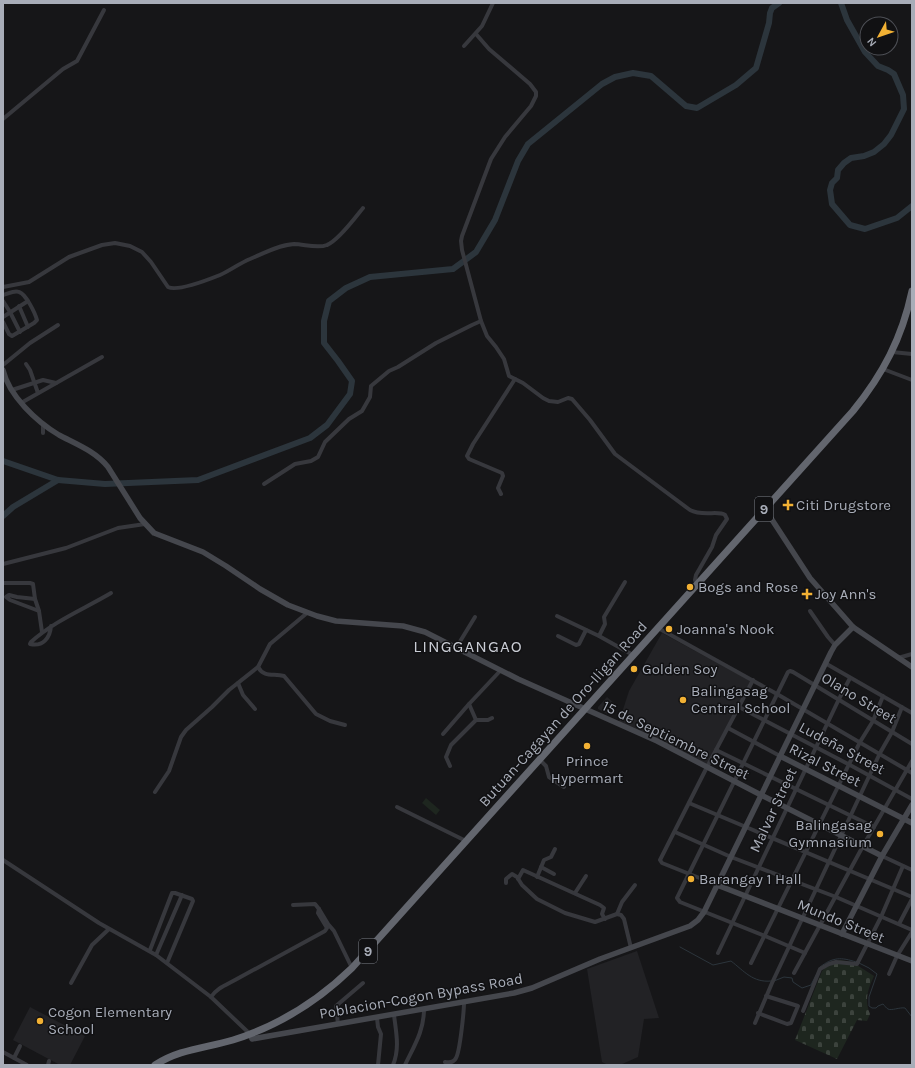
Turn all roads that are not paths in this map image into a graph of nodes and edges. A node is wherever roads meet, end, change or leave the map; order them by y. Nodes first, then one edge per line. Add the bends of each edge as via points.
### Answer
1 (493, 3) edge
2 (104, 10) dead end
3 (476, 34) junction
4 (464, 46) dead end
5 (3, 119) edge
6 (363, 208) dead end
7 (3, 287) edge
8 (912, 291) edge
9 (3, 295) edge
10 (3, 301) edge
11 (28, 301) junction
12 (19, 306) junction
13 (10, 312) junction
14 (3, 317) edge
15 (3, 322) edge
16 (481, 322) junction
17 (58, 325) dead end
18 (28, 327) junction
19 (20, 332) junction
20 (892, 352) junction
21 (912, 354) edge
22 (102, 357) dead end
23 (26, 364) dead end
24 (3, 365) edge
25 (883, 369) junction
26 (3, 370) edge
27 (515, 379) junction
28 (912, 380) edge
29 (34, 383) junction
30 (56, 383) junction
31 (12, 390) junction
32 (38, 393) junction
33 (21, 403) junction
34 (43, 424) junction
35 (43, 433) dead end
36 (264, 484) dead end
37 (501, 494) dead end
38 (765, 509) junction
39 (145, 524) junction
40 (3, 564) edge
41 (625, 582) dead end
42 (3, 583) edge
43 (697, 585) junction
44 (111, 592) dead end
45 (35, 599) junction
46 (39, 611) junction
47 (810, 611) dead end
48 (307, 613) junction
49 (556, 616) dead end
50 (475, 617) dead end
51 (52, 626) junction
52 (853, 626) junction
53 (658, 628) junction
54 (586, 630) junction
55 (42, 632) junction
56 (558, 636) dead end
57 (599, 636) junction
58 (835, 645) junction
59 (456, 648) junction
60 (912, 654) edge
61 (633, 655) junction
62 (898, 658) junction
63 (825, 664) junction
64 (912, 666) edge
65 (258, 668) junction
66 (501, 670) junction
67 (850, 678) junction
68 (753, 680) junction
69 (238, 684) junction
70 (814, 685) junction
71 (778, 694) junction
72 (883, 696) junction
73 (839, 699) junction
74 (469, 704) junction
75 (739, 707) junction
76 (902, 707) junction
77 (255, 709) dead end
78 (585, 709) junction
79 (803, 709) junction
80 (473, 712) junction
81 (912, 713) edge
82 (492, 718) dead end
83 (476, 720) junction
84 (482, 720) junction
85 (764, 720) junction
86 (873, 721) junction
87 (827, 723) junction
88 (345, 725) dead end
89 (728, 728) junction
90 (892, 732) junction
91 (443, 734) dead end
92 (791, 734) junction
93 (753, 742) junction
94 (860, 742) junction
95 (912, 744) edge
96 (816, 747) junction
97 (716, 750) junction
98 (880, 753) junction
99 (780, 756) junction
100 (540, 760) junction
101 (912, 761) edge
102 (743, 763) junction
103 (850, 765) junction
104 (450, 766) dead end
105 (707, 767) junction
106 (806, 769) junction
107 (907, 770) junction
108 (912, 772) edge
109 (770, 776) junction
110 (870, 776) junction
111 (734, 781) junction
112 (839, 786) junction
113 (564, 787) dead end
114 (796, 790) junction
115 (896, 790) junction
116 (155, 792) dead end
117 (761, 795) junction
118 (860, 796) junction
119 (912, 799) edge
120 (689, 803) junction
121 (912, 805) edge
122 (829, 806) junction
123 (398, 807) dead end
124 (787, 808) junction
125 (884, 809) junction
126 (717, 815) junction
127 (850, 816) junction
128 (903, 819) junction
129 (912, 823) edge
130 (820, 824) junction
131 (745, 827) junction
132 (874, 827) junction
133 (674, 832) junction
134 (841, 835) junction
135 (774, 838) junction
136 (466, 841) junction
137 (703, 844) junction
138 (863, 846) junction
139 (555, 849) dead end
140 (806, 852) junction
141 (731, 856) junction
142 (882, 856) junction
143 (3, 860) edge
144 (829, 861) junction
145 (903, 866) junction
146 (541, 867) junction
147 (759, 868) junction
148 (850, 870) junction
149 (912, 870) edge
150 (554, 874) dead end
151 (688, 874) junction
152 (586, 876) dead end
153 (537, 877) junction
154 (518, 879) junction
155 (870, 879) junction
156 (792, 880) junction
157 (506, 883) dead end
158 (635, 885) dead end
159 (717, 885) junction
160 (893, 889) junction
161 (816, 890) junction
162 (575, 893) junction
163 (182, 895) junction
164 (746, 896) junction
165 (836, 898) junction
166 (912, 898) edge
167 (293, 905) dead end
168 (856, 906) junction
169 (319, 909) junction
170 (778, 909) junction
171 (704, 912) junction
172 (617, 914) junction
173 (881, 916) junction
174 (605, 918) junction
175 (803, 919) junction
176 (732, 924) junction
177 (899, 924) junction
178 (820, 926) junction
179 (109, 929) junction
180 (912, 931) edge
181 (842, 934) junction
182 (765, 936) junction
183 (867, 944) junction
184 (790, 946) junction
185 (631, 948) junction
186 (150, 950) junction
187 (718, 953) dead end
188 (805, 953) junction
189 (156, 955) junction
190 (897, 956) junction
191 (912, 961) edge
192 (168, 963) junction
193 (752, 963) dead end
194 (352, 968) junction
195 (794, 973) dead end
196 (889, 974) dead end
197 (363, 983) dead end
198 (71, 984) dead end
199 (766, 996) junction
200 (211, 997) junction
201 (464, 1002) junction
202 (424, 1010) junction
203 (803, 1011) dead end
204 (758, 1013) junction
205 (394, 1015) junction
206 (377, 1018) junction
207 (755, 1023) dead end
208 (338, 1024) junction
209 (250, 1034) junction
210 (20, 1046) dead end
211 (3, 1052) edge
212 (14, 1058) junction
213 (445, 1062) dead end
214 (27, 1065) edge
215 (155, 1065) edge
216 (378, 1065) edge
217 (394, 1065) edge
218 (405, 1065) edge

1 - 3 street
2 - 5 street via 77,61 63,69
3 - 4 street
3 - 16 street via 536,92 531,106 491,159 462,236 462,250
6 - 7 street via 339,236 327,245 282,246 221,274 178,288 168,287 142,252 115,243 69,257 29,282
8 - 20 highway, Butuan-Cagayan de Oro-Iligan Road / 9 via 905,322
9 - 11 street via 18,291
10 - 13 street
11 - 12 street
11 - 18 street via 37,320
12 - 13 street
12 - 18 street
13 - 14 street
13 - 19 street
15 - 19 street via 11,336
16 - 27 street via 487,336 504,359 508,374
16 - 36 street via 436,343 386,373 371,386 370,397 362,411 349,419 325,442 318,456 295,464
17 - 24 street
18 - 19 street
20 - 21 street
20 - 25 highway, Butuan-Cagayan de Oro-Iligan Road / 9
22 - 30 street
23 - 29 street
25 - 28 street
25 - 38 highway, Butuan-Cagayan de Oro-Iligan Road / 9 via 853,411
26 - 31 street, 15 de Septiembre Street
27 - 37 street via 467,456 502,473 498,488
27 - 43 street via 549,401 558,402 568,398 572,400 615,454 690,510 700,514 725,515 727,519 695,577
29 - 30 street via 43,380
29 - 31 street
29 - 32 street
30 - 32 street
31 - 33 street, 15 de Septiembre Street
32 - 33 street
33 - 34 street, 15 de Septiembre Street
34 - 35 street
34 - 39 street, 15 de Septiembre Street via 98,456 111,471
38 - 43 highway, Butuan-Cagayan de Oro-Iligan Road / 9
38 - 52 street via 810,578
39 - 40 street via 118,528 66,548
39 - 48 street, 15 de Septiembre Street via 154,533 203,552 264,592
41 - 57 street via 604,617 604,625
42 - 45 street via 31,583 34,586
43 - 53 highway, Butuan-Cagayan de Oro-Iligan Road / 9
44 - 51 street
45 - 46 street
45 - 46 street via 9,595 6,597
46 - 55 street
47 - 58 street
48 - 59 street, 15 de Septiembre Street via 336,621 409,627
48 - 65 street via 270,644
49 - 54 street
50 - 59 street
51 - 55 street
51 - 55 street via 46,640 31,645
52 - 58 street, Poblacion-Cogon Bypass Road
52 - 62 street
53 - 61 highway, Butuan-Cagayan de Oro-Iligan Road / 9
53 - 68 street
54 - 56 street via 576,645
54 - 57 street
57 - 61 street
58 - 63 street, Poblacion-Cogon Bypass Road
59 - 66 street, 15 de Septiembre Street
60 - 62 street
61 - 78 highway, Butuan-Cagayan de Oro-Iligan Road / 9
62 - 64 street
63 - 67 street
63 - 70 street, Poblacion-Cogon Bypass Road
65 - 69 street
65 - 88 street via 265,674 284,676 314,712 330,721
66 - 74 street
66 - 78 street, 15 de Septiembre Street
67 - 72 street
67 - 73 street, Malvar Street
68 - 71 street
68 - 75 street
69 - 77 street via 244,697
69 - 116 street via 183,733 169,771
70 - 71 street, Olano Street via 790,671
70 - 73 street, Olano Street
70 - 79 street, Poblacion-Cogon Bypass Road
71 - 79 street
71 - 85 street
72 - 76 street
72 - 86 street
73 - 86 street, Olano Street
73 - 87 street, Malvar Street
74 - 80 street
74 - 91 street
75 - 85 street, Ludeña Street
75 - 89 street
76 - 81 street
76 - 90 street
78 - 100 highway, Butuan-Cagayan de Oro-Iligan Road / 9
78 - 105 street, 15 de Septiembre Street via 657,741
79 - 87 street
79 - 92 street, Poblacion-Cogon Bypass Road
80 - 83 street
80 - 84 street
82 - 84 street
83 - 84 street
83 - 104 street via 449,748 446,756
85 - 92 street, Ludeña Street
85 - 93 street
86 - 90 street, Olano Street
86 - 94 street
87 - 94 street
87 - 96 street, Malvar Street
89 - 93 street, Rizal Street
89 - 97 street
90 - 95 street, Olano Street
90 - 98 street
92 - 96 street, Ludeña Street
92 - 99 street, Poblacion-Cogon Bypass Road
93 - 99 street, Rizal Street
93 - 102 street
94 - 98 street
94 - 103 street
96 - 103 street, Ludeña Street
96 - 106 street, Malvar Street
97 - 102 street
97 - 105 street
98 - 107 street
98 - 110 street
99 - 106 street, Rizal Street
99 - 109 street, Poblacion-Cogon Bypass Road
100 - 113 street via 547,768 549,777
100 - 136 highway, Butuan-Cagayan de Oro-Iligan Road / 9
101 - 107 street
102 - 109 street
102 - 111 street
103 - 110 street, Ludeña Street
103 - 112 street
105 - 111 street, 15 de Septiembre Street
105 - 120 street
106 - 112 street, Rizal Street
106 - 114 street, Malvar Street
107 - 108 street
107 - 115 street
109 - 114 street
109 - 117 street, Poblacion-Cogon Bypass Road
110 - 115 street, Ludeña Street
110 - 118 street
111 - 117 street, 15 de Septiembre Street
111 - 126 street
112 - 118 street, Rizal Street
112 - 122 street
114 - 122 street
114 - 124 street, Malvar Street
115 - 119 street, Ludeña Street
115 - 125 street
117 - 124 street, 15 de Septiembre Street
117 - 131 street, Poblacion-Cogon Bypass Road
118 - 125 street, Rizal Street
118 - 127 street
120 - 126 street
120 - 133 street
121 - 128 street
122 - 127 street
122 - 130 street
123 - 136 street
124 - 130 street, 15 de Septiembre Street
124 - 135 street, Malvar Street
125 - 128 street, Rizal Street
125 - 132 street
126 - 131 street
126 - 137 street
127 - 132 street
127 - 134 street
128 - 129 street, Rizal Street
128 - 142 street
130 - 134 street, 15 de Septiembre Street
130 - 140 street
131 - 135 street
131 - 141 street, Poblacion-Cogon Bypass Road
132 - 138 street
133 - 137 street
133 - 151 street via 660,859 662,863
134 - 138 street, 15 de Septiembre Street
134 - 144 street
135 - 140 street
135 - 147 street, Malvar Street
136 - 194 highway, Butuan-Cagayan de Oro-Iligan Road / 9
137 - 141 street
137 - 151 street
138 - 142 street, 15 de Septiembre Street
138 - 148 street
139 - 146 street
140 - 144 street
140 - 156 street
141 - 147 street
141 - 159 street, Poblacion-Cogon Bypass Road
142 - 145 street, 15 de Septiembre Street
142 - 155 street
143 - 179 street
144 - 148 street
144 - 161 street
145 - 149 street, 15 de Septiembre Street
145 - 160 street
146 - 150 street
146 - 153 street
147 - 156 street
147 - 164 street, Malvar Street
148 - 155 street
148 - 165 street
151 - 159 street
151 - 171 street via 677,896 678,899
152 - 162 street
153 - 154 street via 523,870
153 - 162 street
154 - 157 street via 512,874 506,879
154 - 174 street via 520,884 537,898 561,911 593,922
155 - 160 street
155 - 168 street
156 - 161 street
156 - 170 street
158 - 172 street via 622,902
159 - 164 street, Mundo Street
159 - 171 street, Poblacion-Cogon Bypass Road
160 - 166 street
160 - 173 street
161 - 165 street
161 - 175 street
162 - 174 street via 602,906
163 - 186 street via 174,892 172,895
163 - 189 street
163 - 192 street via 193,901
164 - 170 street, Mundo Street
164 - 176 street, Malvar Street
165 - 168 street
165 - 178 street
166 - 177 street
167 - 169 street via 314,904
168 - 173 street
168 - 181 street
169 - 194 street via 334,931
169 - 200 street via 318,913 327,928 325,931 221,987
170 - 175 street, Mundo Street
170 - 182 street
171 - 176 street
171 - 185 street, Poblacion-Cogon Bypass Road via 690,926
172 - 174 street
172 - 185 street via 624,919
173 - 177 street
173 - 183 street
175 - 178 street, Mundo Street
175 - 184 street
176 - 182 street
176 - 187 street, Malvar Street
177 - 180 street
178 - 181 street, Mundo Street
178 - 188 street
179 - 186 street
179 - 198 street via 92,945
180 - 190 street
181 - 183 street, Mundo Street
182 - 184 street
182 - 193 street
183 - 190 street, Mundo Street
183 - 203 street via 857,964 836,962 820,969
184 - 188 street
184 - 199 street
185 - 201 street, Poblacion-Cogon Bypass Road via 523,991
186 - 189 street
188 - 195 street
189 - 192 street
190 - 191 street, Mundo Street
190 - 196 street
192 - 200 street
194 - 209 highway, Butuan-Cagayan de Oro-Iligan Road / 9 via 333,986 305,1006 278,1022
197 - 208 street via 336,1006
199 - 204 street
199 - 204 street via 798,1006 791,1023 787,1024
200 - 209 street
201 - 202 street, Poblacion-Cogon Bypass Road
201 - 213 street via 457,1056 452,1062
202 - 205 street, Poblacion-Cogon Bypass Road
202 - 218 street via 422,1030
204 - 207 street
205 - 206 street, Poblacion-Cogon Bypass Road
205 - 217 street via 397,1044
206 - 208 street, Poblacion-Cogon Bypass Road
206 - 216 street via 381,1034
208 - 209 street, Poblacion-Cogon Bypass Road via 252,1039
209 - 215 highway, Butuan-Cagayan de Oro-Iligan Road / 9 via 178,1053
210 - 212 street
211 - 212 street
212 - 214 street

